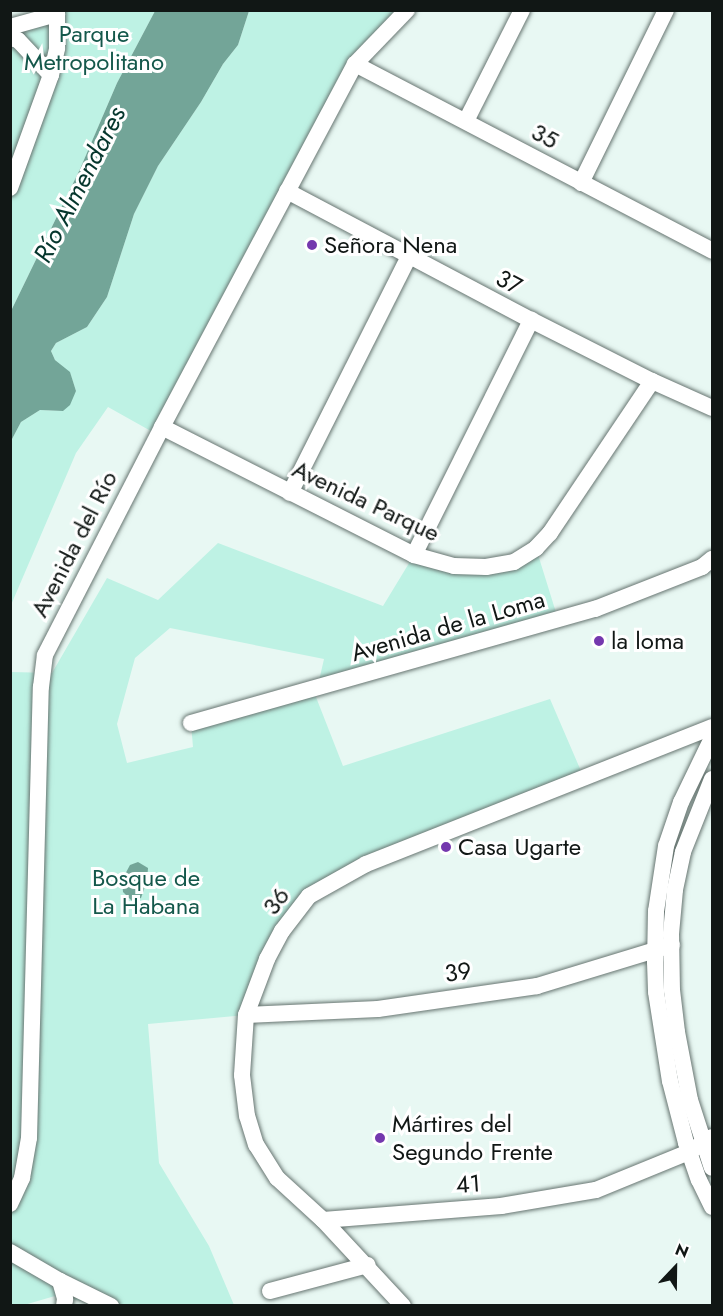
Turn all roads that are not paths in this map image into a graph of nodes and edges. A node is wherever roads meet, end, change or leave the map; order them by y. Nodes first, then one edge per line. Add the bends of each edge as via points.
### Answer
1 (406, 10) edge
2 (522, 10) edge
3 (666, 10) edge
4 (57, 12) edge
5 (10, 27) edge
6 (10, 38) edge
7 (355, 64) junction
8 (51, 75) junction
9 (466, 121) junction
10 (581, 183) junction
11 (10, 188) edge
12 (287, 191) junction
13 (712, 251) edge
14 (409, 256) junction
15 (531, 320) junction
16 (652, 381) junction
17 (712, 408) edge
18 (162, 427) junction
19 (290, 493) junction
20 (414, 555) junction
21 (712, 559) edge
22 (191, 723) dead end
23 (712, 727) edge
24 (684, 739) junction
25 (711, 742) edge
26 (712, 779) edge
27 (666, 846) junction
28 (683, 852) junction
29 (663, 947) junction
30 (246, 1015) junction
31 (702, 1144) edge
32 (712, 1168) edge
33 (10, 1204) edge
34 (712, 1208) edge
35 (322, 1220) junction
36 (10, 1252) edge
37 (368, 1266) junction
38 (60, 1281) junction
39 (270, 1291) dead end
40 (106, 1304) edge
41 (64, 1305) edge
42 (74, 1305) edge
43 (403, 1305) edge

1 - 7 street, Avenida del Río
2 - 9 street
3 - 10 street
4 - 5 street
4 - 8 street via 57,48
6 - 8 street via 24,45
7 - 9 street, 35
7 - 12 street, Avenida del Río
8 - 11 street
9 - 10 street, 35
10 - 13 street, 35
12 - 14 street, 37
12 - 18 street, Avenida del Río
14 - 15 street, 37
14 - 19 street
15 - 16 street, 37
15 - 20 street
16 - 17 street, 37
16 - 20 street, Avenida Parque via 568,510 536,548 514,562 486,567 454,566
18 - 19 street, Avenida Parque
18 - 33 street, Avenida del Río via 45,655 29,1138 22,1178
19 - 20 street, Avenida Parque
21 - 22 street, Avenida de la Loma via 702,567 595,609
23 - 24 street, 36
24 - 25 street
24 - 30 street, 36 via 366,864 309,896 282,931 267,959
25 - 27 street via 681,802
26 - 28 street
27 - 28 street
27 - 29 street via 659,887
28 - 29 street
29 - 30 street, 39 via 537,987 378,1009
29 - 31 street via 672,990 673,1055
30 - 35 street, 36 via 242,1075 247,1116 256,1145 276,1178
31 - 32 street
31 - 34 street
31 - 35 street, 41 via 596,1190 501,1206
35 - 37 street, 36
36 - 38 street
37 - 39 street
37 - 43 street, 36
38 - 40 street
38 - 41 street
40 - 42 street via 88,1301

